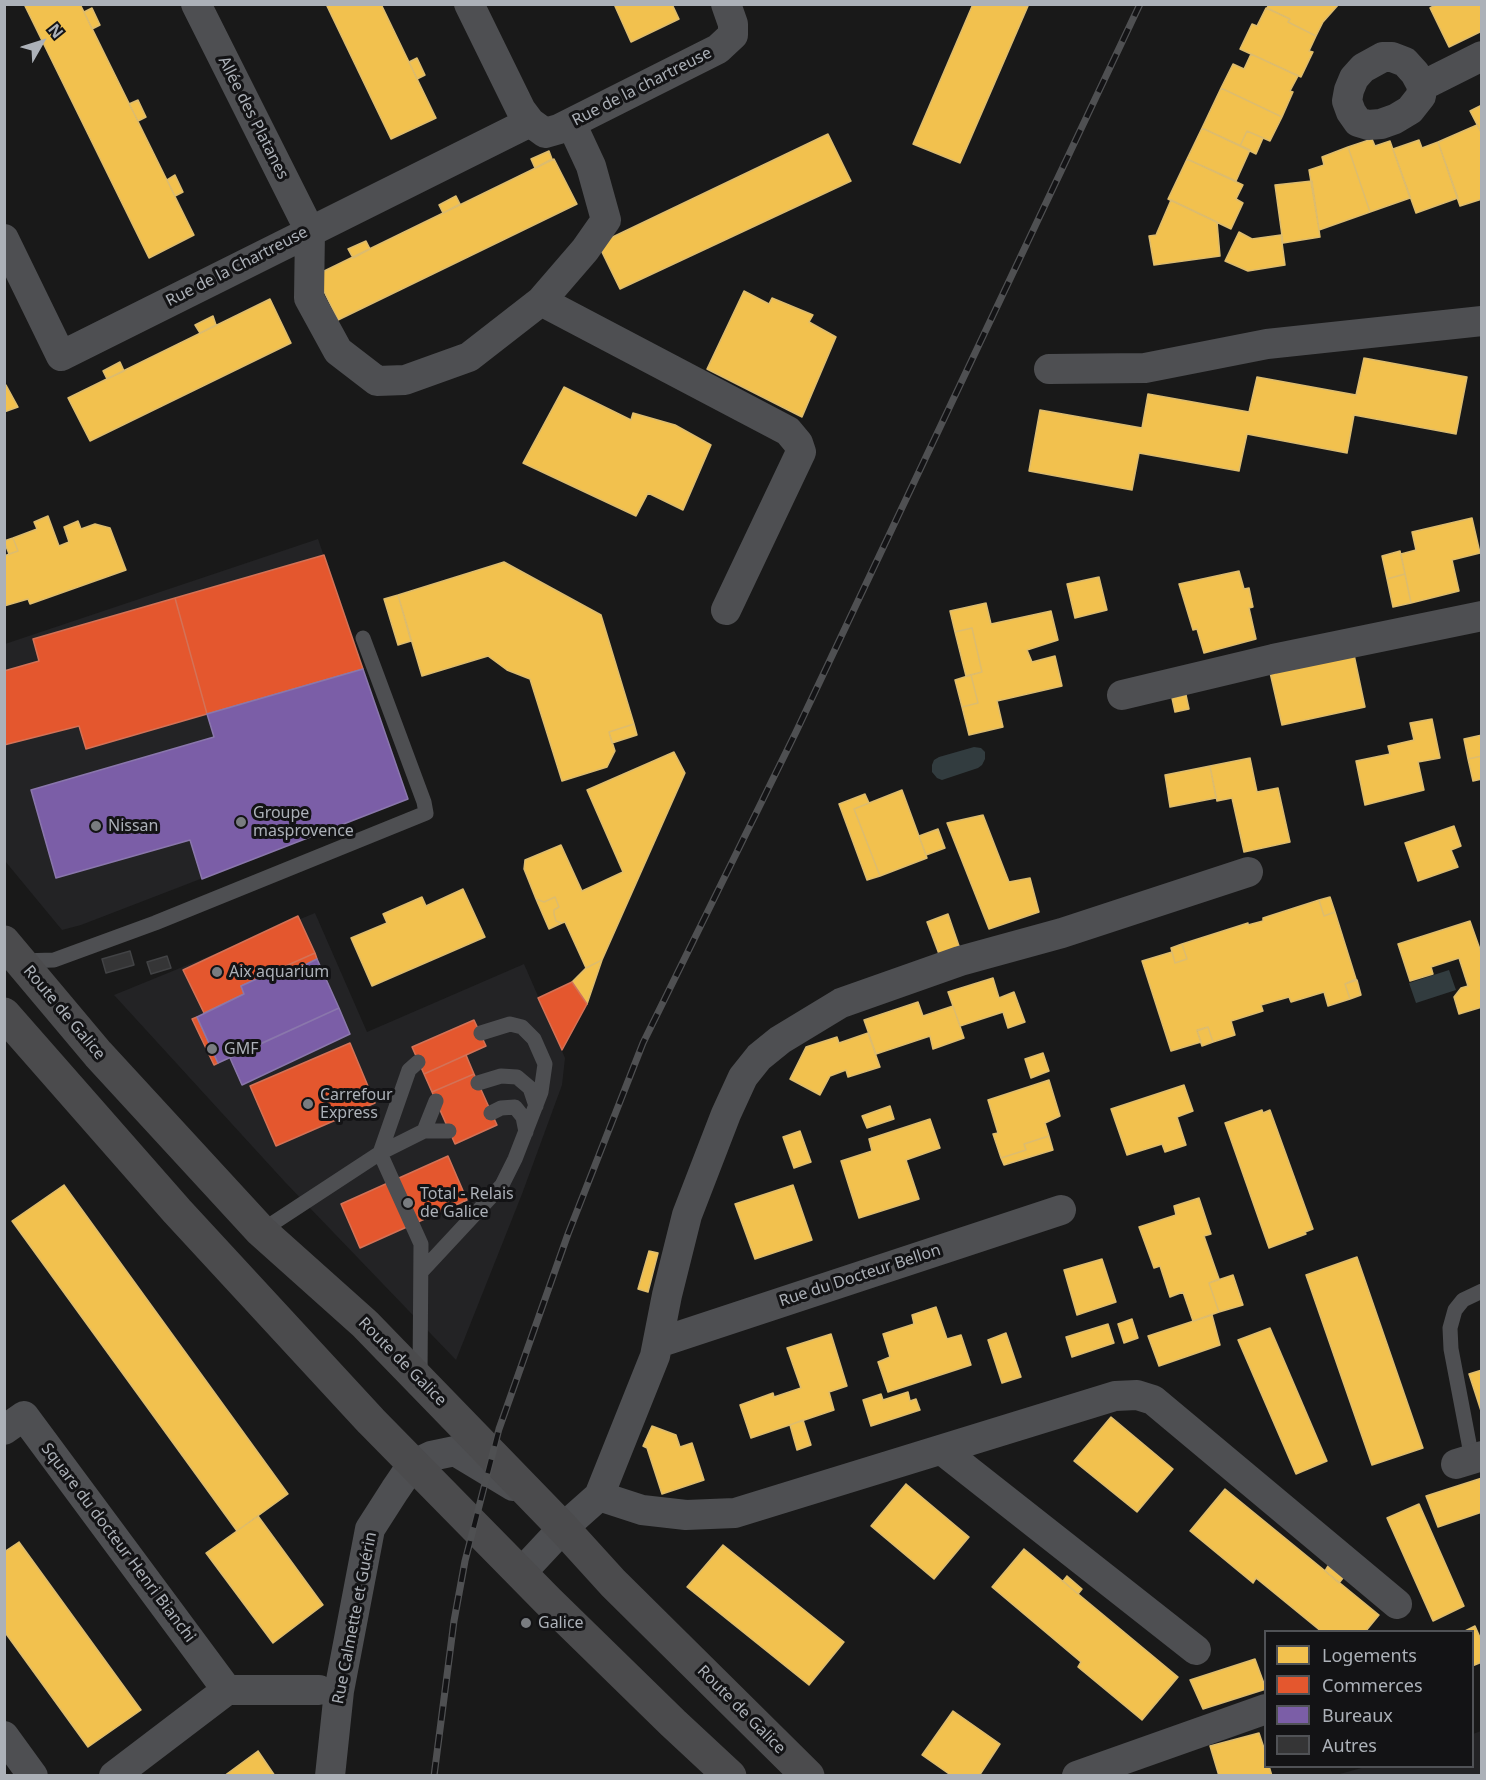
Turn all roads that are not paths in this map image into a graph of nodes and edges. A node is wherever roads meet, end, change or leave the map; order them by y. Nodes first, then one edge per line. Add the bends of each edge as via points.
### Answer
1 (196, 4) edge
2 (469, 4) edge
3 (728, 8) edge
4 (1482, 56) edge
5 (1422, 86) dead end
6 (530, 122) junction
7 (565, 126) junction
8 (310, 231) junction
9 (4, 239) edge
10 (541, 301) junction
11 (1482, 321) edge
12 (1049, 369) dead end
13 (726, 610) dead end
14 (1482, 616) edge
15 (363, 638) dead end
16 (1122, 695) dead end
17 (1248, 872) dead end
18 (12, 951) edge
19 (4, 1014) edge
20 (481, 1034) dead end
21 (418, 1062) dead end
22 (478, 1083) dead end
23 (436, 1101) dead end
24 (536, 1106) junction
25 (491, 1113) dead end
26 (424, 1131) junction
27 (449, 1131) dead end
28 (526, 1132) junction
29 (380, 1153) junction
30 (1061, 1210) dead end
31 (261, 1231) junction
32 (422, 1271) junction
33 (1482, 1291) edge
34 (658, 1343) junction
35 (420, 1380) junction
36 (4, 1430) edge
37 (942, 1450) junction
38 (1470, 1459) edge
39 (412, 1465) junction
40 (599, 1496) junction
41 (534, 1498) junction
42 (563, 1528) junction
43 (521, 1573) junction
44 (1397, 1604) dead end
45 (1196, 1650) dead end
46 (227, 1690) junction
47 (329, 1690) junction
48 (1264, 1710) edge
49 (4, 1736) edge
50 (33, 1776) edge
51 (114, 1776) edge
52 (330, 1776) edge
53 (730, 1776) edge
54 (808, 1776) edge
55 (1077, 1776) edge

1 - 8 street, Allée des Platanes
2 - 6 street
3 - 7 street, Rue de la chartreuse via 733,35 727,43
4 - 5 street
6 - 7 street via 545,133
6 - 8 street, Rue de la Chartreuse
7 - 10 street via 591,166 606,220
8 - 9 street, Rue de la Chartreuse via 61,356
8 - 10 street via 309,298 338,351 376,381 405,380 469,357
10 - 13 street via 788,431 798,443 801,452
11 - 12 street via 1268,344 1145,369
14 - 16 street
15 - 18 lane via 426,813 54,960
17 - 34 street via 841,1002 780,1040 743,1077 726,1114 687,1215
18 - 31 main road, Route de Galice via 98,1054
19 - 39 main road via 177,1211
20 - 24 lane via 510,1024 522,1026 534,1039 545,1064
21 - 29 lane via 409,1070
22 - 24 lane via 501,1076 517,1077 530,1088
23 - 26 lane
24 - 28 lane
25 - 28 lane via 515,1107 523,1117
26 - 27 lane
26 - 29 lane
28 - 32 lane via 502,1185
29 - 31 lane
29 - 32 lane via 421,1244
30 - 34 street, Rue du Docteur Bellon
31 - 35 main road, Route de Galice via 365,1324
32 - 35 lane
33 - 38 lane via 1463,1300 1455,1310 1450,1328
34 - 40 street
35 - 41 main road, Route de Galice
36 - 46 street, Square du docteur Henri Bianchi via 24,1416
37 - 40 street via 735,1513 686,1515 642,1510
37 - 44 street via 1115,1396 1137,1395 1153,1400
37 - 45 street
39 - 41 street via 455,1451
39 - 43 main road
39 - 47 street, Rue Calmette et Guérin via 370,1529
40 - 42 street
41 - 42 main road, Route de Galice
42 - 43 street
42 - 54 main road, Route de Galice via 613,1583
43 - 53 main road
46 - 47 street
46 - 51 street
47 - 52 street, Rue Calmette et Guérin
48 - 55 street
49 - 50 street

